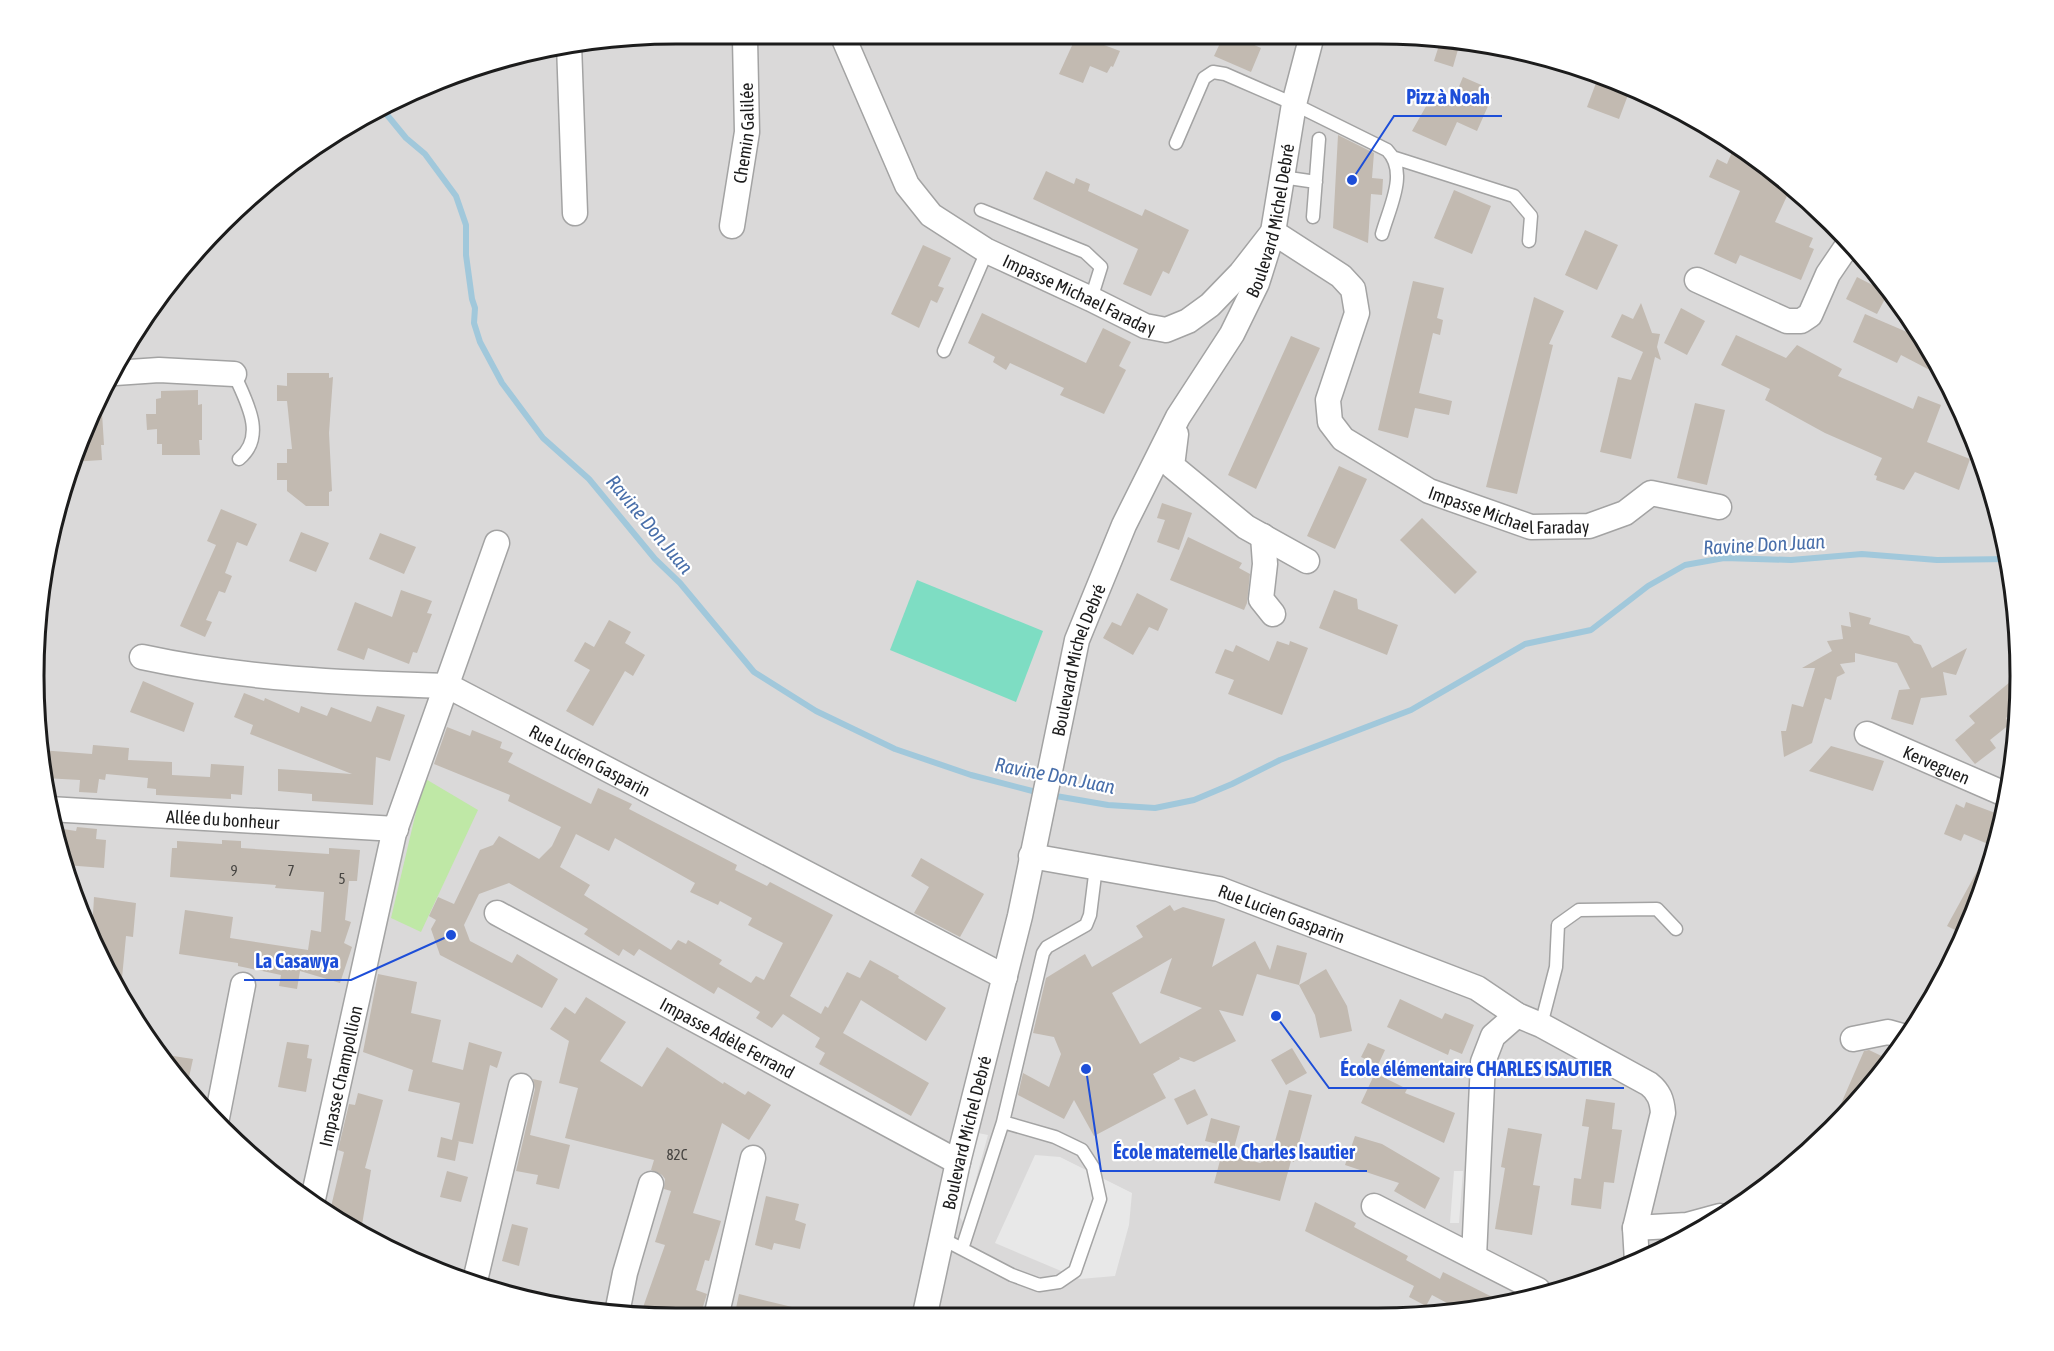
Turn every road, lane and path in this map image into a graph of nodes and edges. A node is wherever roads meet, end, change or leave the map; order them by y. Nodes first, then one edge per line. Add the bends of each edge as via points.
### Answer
1 (745, 44) edge
2 (846, 44) edge
3 (1310, 44) edge
4 (569, 53) edge
5 (1294, 104) junction
6 (1319, 139) dead end
7 (1176, 143) dead end
8 (1395, 158) junction
9 (1282, 177) junction
10 (1316, 182) junction
11 (981, 210) dead end
12 (575, 213) dead end
13 (1313, 217) dead end
14 (732, 226) dead end
15 (1273, 232) junction
16 (1382, 234) dead end
17 (1529, 241) dead end
18 (1845, 249) edge
19 (987, 251) junction
20 (1697, 280) dead end
21 (1091, 299) junction
22 (944, 351) dead end
23 (121, 373) edge
24 (234, 374) joint
25 (1178, 417) junction
26 (238, 459) dead end
27 (1719, 507) dead end
28 (1263, 536) junction
29 (497, 543) dead end
30 (1307, 561) dead end
31 (1274, 614) dead end
32 (142, 657) dead end
33 (448, 686) junction
34 (1867, 734) dead end
35 (1999, 792) edge
36 (58, 810) edge
37 (396, 830) junction
38 (1031, 856) junction
39 (1096, 867) junction
40 (497, 913) dead end
41 (1676, 929) dead end
42 (1005, 977) junction
43 (243, 985) dead end
44 (1517, 1015) junction
45 (1541, 1025) junction
46 (1898, 1035) edge
47 (1853, 1039) dead end
48 (521, 1086) dead end
49 (218, 1111) edge
50 (1003, 1122) junction
51 (753, 1158) dead end
52 (958, 1162) junction
53 (651, 1184) dead end
54 (314, 1194) edge
55 (1374, 1206) dead end
56 (1694, 1223) edge
57 (1635, 1228) junction
58 (952, 1244) junction
59 (1636, 1252) edge
60 (1474, 1257) junction
61 (476, 1275) edge
62 (1534, 1288) edge
63 (619, 1305) edge
64 (718, 1308) edge
65 (927, 1308) edge

1 - 14 street, Chemin Galilée via 747,132
2 - 19 street, Impasse Michael Faraday via 907,185 931,215
3 - 5 street, Boulevard Michel Debré
4 - 12 street
5 - 7 lane via 1213,72 1204,78
5 - 8 lane via 1387,150
5 - 9 street, Boulevard Michel Debré
6 - 10 lane
8 - 16 lane via 1399,172
8 - 17 lane via 1514,196 1531,216
9 - 10 lane
9 - 15 street, Boulevard Michel Debré
10 - 13 lane
11 - 21 lane via 1085,252 1101,267
15 - 21 street, Impasse Michael Faraday via 1210,305 1188,321 1166,330 1144,327
15 - 25 street, Boulevard Michel Debré via 1257,283 1232,334
15 - 27 street, Impasse Michael Faraday via 1341,276 1353,289 1357,313 1328,400 1330,422 1343,439 1429,491 1531,526 1589,526 1625,513 1651,493
18 - 20 street via 1835,260 1810,315 1800,321 1787,321
19 - 21 street, Impasse Michael Faraday
19 - 22 lane
23 - 24 street via 159,370
24 - 26 lane via 248,406 253,440 248,452
25 - 28 street via 1172,466 1245,527
25 - 38 street, Boulevard Michel Debré via 1124,525 1077,640
28 - 30 street
28 - 31 street via 1261,599
29 - 33 street
32 - 33 street, Rue Lucien Gasparin via 191,668 258,675
33 - 37 street
33 - 42 street, Rue Lucien Gasparin
34 - 35 street, Kerveguen
36 - 37 street, Allée du bonheur
37 - 54 street, Impasse Champollion
38 - 39 street, Rue Lucien Gasparin
38 - 42 street, Boulevard Michel Debré
39 - 44 street, Rue Lucien Gasparin via 1219,889 1477,988
39 - 50 lane via 1086,925 1047,946 1043,953
40 - 52 street, Impasse Adèle Ferrand
41 - 45 lane via 1657,909 1579,910 1558,925 1556,967
42 - 52 street, Boulevard Michel Debré
43 - 49 street
44 - 45 street, Rue Lucien Gasparin
44 - 60 street via 1493,1036 1483,1062
45 - 57 street, Rue Lucien Gasparin via 1649,1084 1662,1100 1663,1113
46 - 47 street via 1888,1032
48 - 61 street
50 - 58 lane
50 - 58 lane via 1055,1137 1082,1150 1093,1167 1100,1199 1075,1271 1059,1282 1039,1285
51 - 64 street
52 - 58 street, Boulevard Michel Debré
53 - 63 street
55 - 60 street
56 - 57 street
57 - 59 street, Rue Lucien Gasparin
58 - 65 street, Boulevard Michel Debré
60 - 62 street

